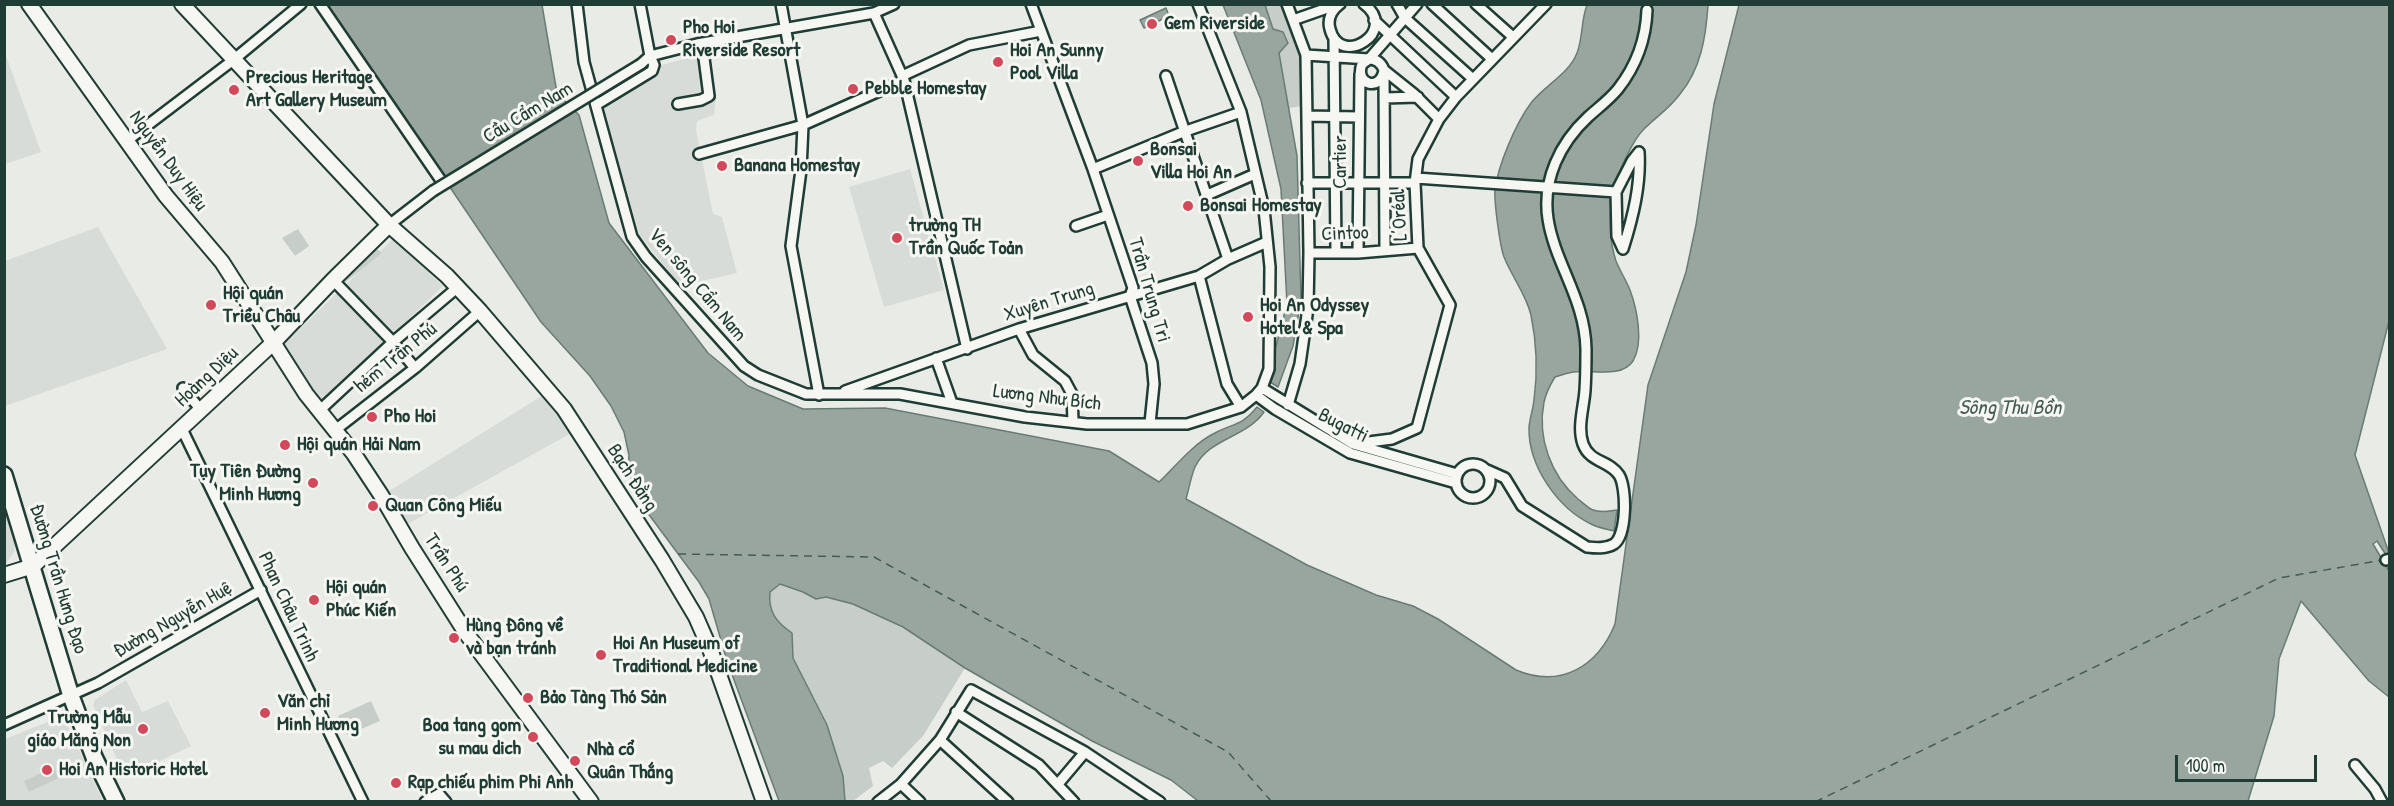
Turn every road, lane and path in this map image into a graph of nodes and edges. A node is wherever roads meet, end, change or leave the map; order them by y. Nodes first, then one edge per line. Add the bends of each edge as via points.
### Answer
1 (29, 4) edge
2 (182, 4) edge
3 (301, 4) edge
4 (320, 4) edge
5 (577, 4) edge
6 (640, 4) edge
7 (781, 4) edge
8 (894, 4) edge
9 (1031, 4) edge
10 (1198, 4) edge
11 (1287, 4) edge
12 (1339, 4) edge
13 (1364, 4) edge
14 (1397, 4) edge
15 (1417, 4) edge
16 (1432, 4) edge
17 (1476, 4) edge
18 (1546, 4) edge
19 (1315, 9) edge
20 (1647, 10) dead end
21 (874, 13) junction
22 (1405, 18) junction
23 (1293, 20) junction
24 (1374, 20) junction
25 (784, 27) junction
26 (1041, 31) junction
27 (1390, 35) junction
28 (1513, 37) junction
29 (1334, 38) junction
30 (702, 43) junction
31 (1353, 47) junction
32 (1306, 55) junction
33 (650, 56) junction
34 (1334, 56) junction
35 (235, 58) junction
36 (1492, 59) junction
37 (1369, 60) junction
38 (1384, 70) junction
39 (1360, 72) junction
40 (1166, 76) dead end
41 (903, 78) junction
42 (1473, 79) junction
43 (1418, 97) junction
44 (1456, 97) junction
45 (1384, 98) junction
46 (678, 104) dead end
47 (596, 105) junction
48 (1241, 112) junction
49 (1307, 116) junction
50 (1335, 116) junction
51 (1359, 117) junction
52 (1439, 119) junction
53 (803, 125) junction
54 (1184, 132) junction
55 (128, 140) junction
56 (699, 154) dead end
57 (1093, 170) junction
58 (1255, 174) junction
59 (440, 179) dead end
60 (1416, 180) junction
61 (1358, 182) junction
62 (1384, 182) junction
63 (1307, 183) junction
64 (1335, 183) junction
65 (1549, 188) junction
66 (433, 191) joint
67 (1616, 192) junction
68 (1207, 195) junction
69 (1108, 215) junction
70 (389, 225) junction
71 (1076, 226) dead end
72 (1267, 242) junction
73 (1418, 248) junction
74 (1385, 250) junction
75 (1358, 252) junction
76 (1309, 253) junction
77 (1336, 253) junction
78 (1228, 259) junction
79 (1199, 276) junction
80 (333, 280) junction
81 (458, 287) junction
82 (1130, 296) junction
83 (480, 310) junction
84 (1019, 329) junction
85 (273, 342) junction
86 (393, 342) junction
87 (967, 349) junction
88 (936, 358) junction
89 (415, 368) junction
90 (183, 388) dead end
91 (1259, 392) junction
92 (840, 393) junction
93 (819, 395) junction
94 (952, 403) junction
95 (1288, 405) junction
96 (1241, 407) junction
97 (200, 409) junction
98 (319, 411) junction
99 (1073, 421) junction
100 (1150, 423) junction
101 (181, 428) junction
102 (333, 431) junction
103 (1353, 444) junction
104 (1486, 470) junction
105 (4, 475) edge
106 (1457, 478) junction
107 (33, 566) junction
108 (4, 575) edge
109 (261, 590) junction
110 (71, 696) junction
111 (956, 712) junction
112 (4, 725) edge
113 (940, 740) junction
114 (1085, 752) junction
115 (2355, 765) dead end
116 (901, 784) junction
117 (1058, 784) junction
118 (1151, 798) edge
119 (116, 801) edge
120 (363, 801) edge
121 (425, 801) edge
122 (446, 801) edge
123 (591, 801) edge
124 (764, 801) edge
125 (878, 801) edge
126 (920, 801) edge
127 (1008, 801) edge
128 (1074, 801) edge
129 (1160, 801) edge
130 (2382, 801) edge

1 - 55 street, Nguyễn Duy Hiệu
2 - 35 street, Bạch Đằng
3 - 35 street
4 - 59 street
5 - 47 street, Ven sông Cẩm Nam via 584,62
6 - 33 street
7 - 25 street
8 - 21 street
9 - 26 street, Trần Trung Tri
10 - 48 street
11 - 23 street
12 - 19 street
12 - 29 street via 1329,19
13 - 24 street
14 - 22 street
15 - 22 street
16 - 36 street
17 - 28 street
18 - 28 street, L’Oréal
19 - 23 street
20 - 65 street via 1644,37 1629,74 1564,144
21 - 25 street
21 - 41 street
22 - 27 street
22 - 42 street
23 - 32 street
24 - 27 street
24 - 31 street via 1372,34
25 - 30 street
25 - 53 street
26 - 41 street via 969,45
26 - 57 street, Trần Trung Tri
27 - 37 street
27 - 44 street
28 - 36 street, L’Oréal
29 - 31 street
29 - 34 street
30 - 33 street
30 - 46 street via 709,96
31 - 37 street
32 - 34 street
32 - 49 street
33 - 47 street via 652,71
33 - 66 street, Cầu Cẩm Nam, bridge
34 - 37 street
34 - 50 street
35 - 55 street
35 - 70 street, Bạch Đằng
36 - 42 street, L’Oréal
37 - 38 street via 1380,62
37 - 39 street via 1362,64
38 - 39 street via 1381,79 1374,83 1363,79
38 - 43 street
38 - 45 street
39 - 51 street, Cartier
40 - 54 street
41 - 53 street
41 - 87 street
42 - 44 street, L’Oréal
43 - 45 street
43 - 52 street
44 - 52 street, L’Oréal
45 - 62 street
47 - 93 street, Ven sông Cẩm Nam via 638,248 744,366 807,394
48 - 54 street
48 - 58 street
49 - 50 street
49 - 63 street
50 - 51 street
50 - 64 street
51 - 61 street, Cartier
52 - 60 street, L’Oréal via 1418,159
53 - 56 street
53 - 93 street via 791,246
54 - 57 street
54 - 68 street
55 - 85 street, Nguyễn Duy Hiệu via 166,196 222,262
57 - 69 street, Trần Trung Tri
58 - 68 street
58 - 72 street
60 - 62 street
60 - 65 street
60 - 73 street, L’Oréal
61 - 62 street
61 - 64 street
61 - 75 street, Cartier
62 - 74 street
63 - 64 street
63 - 76 street
64 - 77 street
65 - 67 street
65 - 104 street via 1548,216 1553,241 1574,291 1584,330 1582,443 1590,456 1612,467 1620,477 1625,502 1619,540 1600,549 1587,547 1522,506 1504,478
66 - 70 street, Hoàng Diệu
67 - 67 street via 1639,152 1637,196 1623,249 1617,236
68 - 78 street
69 - 71 street
69 - 82 street, Trần Trung Tri via 1133,288
70 - 80 street, Hoàng Diệu
70 - 81 street, Bạch Đằng
72 - 78 street, Xuyên Trung
72 - 91 street via 1269,369
73 - 74 street, Cintoo
73 - 103 street, L’Oréal via 1450,305 1418,428 1392,439
74 - 75 street, Cintoo
75 - 77 street, Cintoo
76 - 77 street, Cintoo
76 - 95 street via 1308,308 1300,364
78 - 79 street, Xuyên Trung
79 - 82 street, Xuyên Trung
79 - 96 street via 1227,384
80 - 85 street, Hoàng Diệu
80 - 86 street
81 - 83 street, Bạch Đằng
81 - 86 street
82 - 84 street, Xuyên Trung
82 - 100 street, Trần Trung Tri via 1152,363
83 - 89 street, hẻm Trần Phú
83 - 124 street, Bạch Đằng via 564,409 696,617
84 - 87 street, Xuyên Trung
84 - 99 street via 1033,356 1065,381 1072,394
85 - 97 street, Hoàng Diệu
85 - 98 street, Trần Phú
86 - 89 street
86 - 98 street
87 - 88 street, Xuyên Trung
88 - 92 street, Xuyên Trung
88 - 94 street
89 - 102 street, hẻm Trần Phú
90 - 97 street
91 - 95 street
91 - 96 street, Lương Như Bích
91 - 106 street, Bugatti via 1275,409 1350,453
92 - 93 street, Lương Như Bích
92 - 94 street, Lương Như Bích via 900,394
94 - 99 street, Lương Như Bích via 1025,417
95 - 103 street
96 - 100 street, Lương Như Bích via 1188,424
97 - 101 street, Hoàng Diệu
98 - 102 street, Trần Phú
99 - 100 street, Lương Như Bích
101 - 107 street, Hoàng Diệu
101 - 109 street, Phan Châu Trinh
102 - 123 street, Trần Phú via 354,454 495,675
103 - 106 street
104 - 106 street via 1471,464 1461,469
104 - 106 street via 1491,481 1483,495 1466,496 1458,488
105 - 107 main road, Đường Trần Hưng Đạo
107 - 108 street
107 - 110 main road, Đường Trần Hưng Đạo
109 - 110 street, Đường Nguyễn Huệ
109 - 120 street, Phan Châu Trinh
110 - 112 street, Đường Nguyễn Huệ
110 - 119 main road, Đường Trần Hưng Đạo
111 - 113 street
111 - 114 street via 971,690
111 - 117 street via 1039,765
113 - 116 street
113 - 127 street
114 - 117 street
114 - 118 street
115 - 130 street
116 - 125 street
116 - 126 street
117 - 128 street
118 - 129 street
121 - 122 street via 439,794

